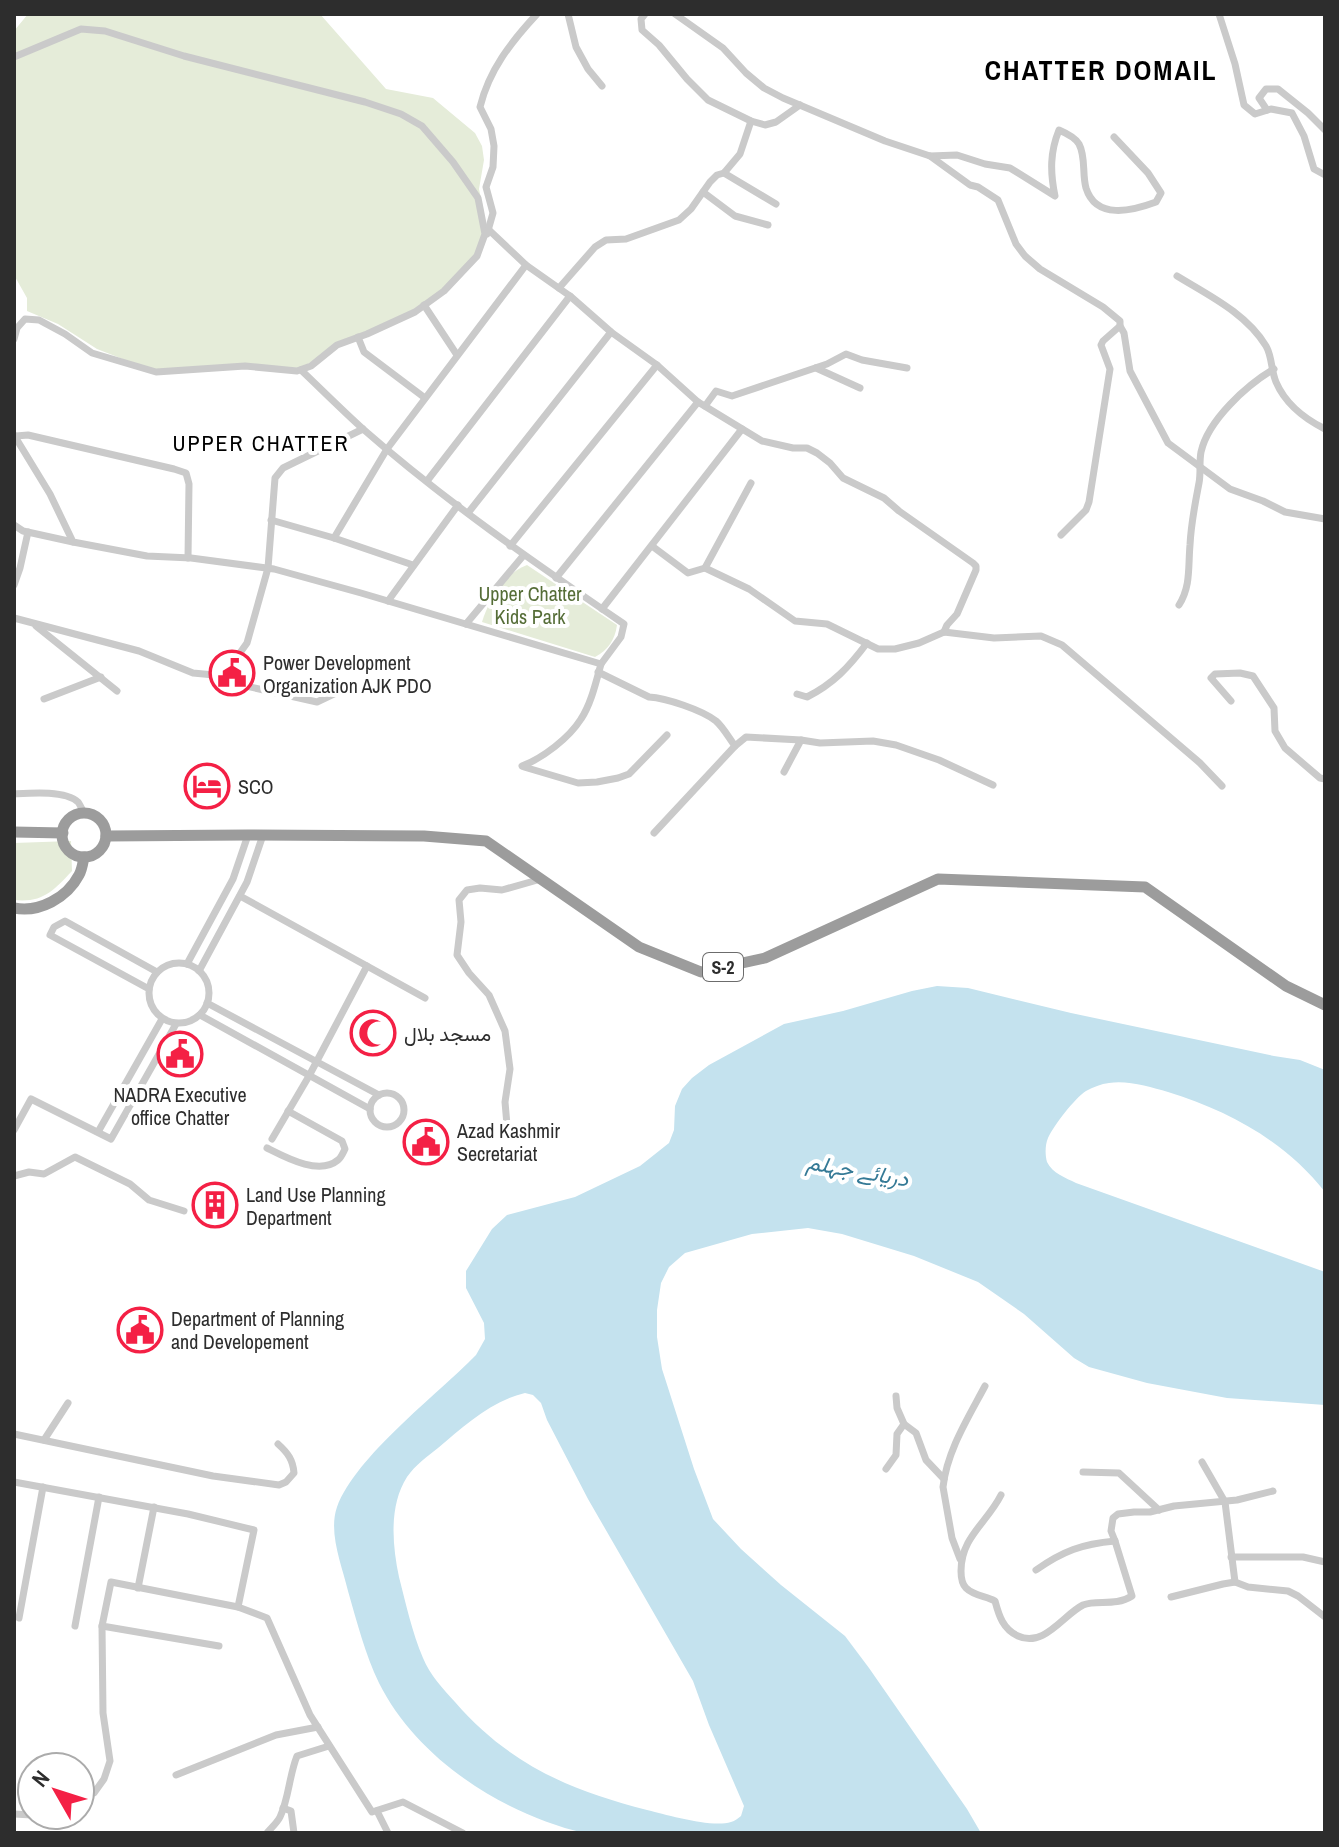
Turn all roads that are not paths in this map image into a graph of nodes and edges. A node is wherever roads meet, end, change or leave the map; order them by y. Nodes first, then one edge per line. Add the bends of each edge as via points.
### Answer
1 (537, 14) edge
2 (568, 14) edge
3 (645, 14) edge
4 (675, 14) edge
5 (1219, 14) edge
6 (14, 57) edge
7 (602, 86) dead end
8 (800, 105) junction
9 (1267, 110) junction
10 (751, 121) junction
11 (1325, 130) edge
12 (1114, 137) dead end
13 (930, 156) junction
14 (724, 173) junction
15 (1325, 175) edge
16 (703, 192) junction
17 (776, 204) dead end
18 (768, 225) dead end
19 (489, 230) junction
20 (480, 247) junction
21 (526, 265) junction
22 (1177, 276) dead end
23 (559, 288) junction
24 (570, 296) junction
25 (424, 305) junction
26 (1120, 326) junction
27 (611, 332) junction
28 (14, 336) edge
29 (358, 337) junction
30 (457, 355) junction
31 (657, 365) junction
32 (816, 368) junction
33 (907, 368) dead end
34 (1274, 369) junction
35 (301, 370) junction
36 (860, 388) dead end
37 (425, 398) junction
38 (701, 404) junction
39 (363, 429) junction
40 (742, 429) junction
41 (1325, 429) edge
42 (15, 436) edge
43 (387, 449) junction
44 (1201, 469) junction
45 (427, 481) junction
46 (751, 483) dead end
47 (458, 505) junction
48 (468, 513) junction
49 (1325, 519) edge
50 (271, 520) junction
51 (14, 525) edge
52 (28, 532) junction
53 (1061, 535) dead end
54 (334, 538) junction
55 (73, 542) junction
56 (510, 546) junction
57 (652, 546) junction
58 (523, 556) junction
59 (188, 558) junction
60 (413, 565) junction
61 (268, 568) junction
62 (705, 568) junction
63 (556, 578) junction
64 (14, 585) edge
65 (388, 601) junction
66 (1179, 605) dead end
67 (602, 609) junction
68 (14, 618) edge
69 (31, 622) junction
70 (466, 624) junction
71 (944, 632) junction
72 (867, 643) junction
73 (600, 668) junction
74 (222, 670) junction
75 (101, 677) junction
76 (117, 691) dead end
77 (338, 692) dead end
78 (797, 694) dead end
79 (44, 699) dead end
80 (1231, 701) dead end
81 (667, 735) dead end
82 (801, 740) junction
83 (735, 746) junction
84 (784, 772) dead end
85 (1325, 779) edge
86 (993, 785) dead end
87 (1222, 786) dead end
88 (14, 794) edge
89 (84, 813) junction
90 (14, 832) edge
91 (63, 833) junction
92 (654, 833) dead end
93 (248, 835) junction
94 (263, 835) junction
95 (106, 836) junction
96 (84, 857) junction
97 (541, 879) junction
98 (240, 896) junction
99 (14, 908) edge
100 (187, 964) junction
101 (367, 966) junction
102 (199, 971) junction
103 (157, 972) junction
104 (149, 989) junction
105 (425, 998) dead end
106 (207, 1003) junction
107 (1325, 1005) edge
108 (200, 1015) junction
109 (162, 1019) junction
110 (176, 1024) junction
111 (316, 1061) junction
112 (309, 1076) junction
113 (379, 1095) junction
114 (16, 1107) edge
115 (370, 1109) junction
116 (25, 1110) junction
117 (288, 1111) junction
118 (507, 1125) dead end
119 (14, 1130) edge
120 (98, 1132) junction
121 (272, 1139) dead end
122 (267, 1148) dead end
123 (14, 1176) edge
124 (184, 1211) dead end
125 (985, 1386) dead end
126 (896, 1396) dead end
127 (68, 1403) dead end
128 (904, 1424) junction
129 (14, 1434) edge
130 (44, 1440) junction
131 (278, 1444) dead end
132 (1202, 1462) dead end
133 (886, 1469) dead end
134 (1083, 1472) dead end
135 (944, 1479) junction
136 (14, 1482) edge
137 (43, 1487) junction
138 (1273, 1491) dead end
139 (1001, 1495) dead end
140 (99, 1497) junction
141 (1225, 1502) junction
142 (154, 1507) junction
143 (1159, 1510) junction
144 (1115, 1541) junction
145 (1231, 1557) junction
146 (1325, 1562) edge
147 (962, 1565) junction
148 (1036, 1570) dead end
149 (1235, 1582) junction
150 (138, 1588) junction
151 (1171, 1597) dead end
152 (238, 1607) junction
153 (1325, 1617) edge
154 (19, 1618) dead end
155 (75, 1626) dead end
156 (102, 1626) junction
157 (219, 1646) dead end
158 (318, 1727) junction
159 (329, 1746) junction
160 (176, 1775) dead end
161 (96, 1790) edge
162 (283, 1808) junction
163 (377, 1811) junction
164 (267, 1833) edge
165 (294, 1833) edge
166 (388, 1833) edge
167 (463, 1833) edge

1 - 19 street via 495,67 480,107 494,146 486,187 493,213
2 - 7 street via 576,47
3 - 10 street via 642,30 687,79 708,100
4 - 8 street via 723,48 764,88
5 - 9 street via 1244,105 1255,114
6 - 20 street via 81,29 105,31 401,114 422,126 478,198 485,234
8 - 10 street via 776,122
8 - 13 street
9 - 11 street via 1259,98 1266,89 1278,89
9 - 15 street via 1292,113 1314,169
10 - 14 street via 740,154
12 - 13 street via 1161,193 1156,202 1125,211 1092,201 1079,144 1059,130 1051,164 1055,196 1010,168 957,155
13 - 26 street via 998,200 1025,256 1103,307
14 - 16 street
14 - 17 street
16 - 18 street via 735,216
16 - 23 street via 679,220 595,247
19 - 20 street
19 - 21 street
20 - 25 street via 444,291
21 - 23 street
21 - 30 street
22 - 34 street via 1250,328 1266,347
23 - 24 street
24 - 27 street
24 - 45 street
25 - 29 street
25 - 30 street
26 - 44 street via 1130,371 1168,443
26 - 53 street via 1101,345 1110,369 1089,502
27 - 31 street
27 - 48 street
28 - 35 street via 25,319 39,320 92,353 156,372 245,366
29 - 35 street
29 - 37 street via 364,352
30 - 37 street
31 - 38 street
31 - 56 street
32 - 33 street via 846,354
32 - 36 street
32 - 38 street via 732,396 716,391
34 - 41 street via 1275,381 1294,408
34 - 44 street via 1230,404 1210,432
35 - 39 street
37 - 43 street
38 - 40 street
38 - 63 street
39 - 43 street
39 - 50 street via 283,468 275,478
40 - 57 street
40 - 71 street via 762,441 817,453 843,478 884,498 973,563 976,570
42 - 55 street
42 - 59 street via 186,473
43 - 45 street
43 - 54 street
44 - 49 street via 1230,489 1285,512
44 - 66 street via 1187,592
45 - 47 street
46 - 62 street
47 - 48 street
47 - 60 street
48 - 56 street
50 - 54 street
50 - 61 street
51 - 52 street
52 - 55 street
52 - 64 street
54 - 60 street
55 - 59 street
56 - 58 street
57 - 62 street via 688,573
57 - 67 street
58 - 63 street
58 - 70 street
59 - 61 street
60 - 65 street
61 - 65 street
61 - 74 street via 247,643
62 - 72 street via 749,589 795,621 827,624
63 - 67 street
65 - 70 street
67 - 73 street via 624,624
68 - 69 street
69 - 74 street via 139,651 193,673 214,675
69 - 75 street
70 - 73 street
71 - 72 street via 895,649
71 - 87 street via 1041,636 1062,645
72 - 78 street via 825,688 807,697
73 - 81 street via 582,718 563,739 522,766 578,783 597,782 629,774
73 - 83 street via 649,697 705,714 718,722
74 - 77 street via 237,684 317,702
75 - 76 street
75 - 79 street
80 - 85 street via 1211,678 1253,676 1274,708 1275,731 1285,748
82 - 83 street via 746,737
82 - 84 street
82 - 86 street via 896,745
83 - 92 street
88 - 89 street via 65,795
89 - 91 highway via 70,818
89 - 95 highway via 97,817
90 - 91 highway
91 - 96 highway via 68,850
93 - 94 highway, S-2
93 - 95 highway, S-2
93 - 100 street via 233,879
94 - 97 highway, S-2 via 486,841
94 - 98 street
95 - 96 highway via 101,849
96 - 99 highway via 80,874 51,903
97 - 107 highway, S-2 via 639,947 701,972 765,958 938,879 1145,887 1286,986
97 - 118 street via 502,890 467,890 459,900 457,955 489,995 505,1031 510,1069
98 - 101 street
98 - 102 street
100 - 102 street
100 - 103 street via 171,964
101 - 105 street
101 - 111 street
102 - 106 street via 209,988
103 - 104 street
103 - 104 street via 65,921 50,935
104 - 109 street via 150,1004
106 - 108 street
106 - 111 street
108 - 110 street
108 - 112 street
109 - 110 street
109 - 120 street
110 - 120 street via 111,1139
111 - 112 street
111 - 113 street
112 - 115 street
112 - 117 street
113 - 115 street
113 - 115 street via 399,1097 403,1117 395,1126 383,1127
114 - 116 street
116 - 119 street
116 - 120 street via 31,1099
117 - 121 street
117 - 122 street via 342,1141 345,1149 338,1161 307,1165
123 - 124 street via 44,1174 75,1157 122,1179 149,1200
125 - 135 street
126 - 128 street
127 - 130 street
128 - 133 street via 897,1434 896,1455
128 - 135 street via 916,1433 926,1460
129 - 130 street
130 - 131 street via 279,1485 294,1473
132 - 141 street
134 - 143 street via 1119,1473
135 - 147 street via 952,1538
136 - 137 street
137 - 140 street
137 - 154 street
138 - 141 street
139 - 147 street via 966,1545
140 - 142 street
140 - 155 street
141 - 143 street
141 - 145 street
142 - 150 street
142 - 152 street via 254,1530
143 - 144 street via 1118,1514 1111,1531
144 - 147 street via 1132,1596 1083,1605 1044,1635 1027,1639 1002,1622 995,1601 965,1587
144 - 148 street via 1081,1546
145 - 146 street
145 - 149 street
149 - 151 street
149 - 153 street via 1288,1591
150 - 152 street
150 - 156 street via 111,1582
152 - 158 street via 267,1618
156 - 157 street
156 - 161 street via 103,1713 110,1761
158 - 159 street
158 - 160 street via 276,1735
159 - 162 street via 297,1756
159 - 163 street via 372,1812
162 - 164 street
162 - 165 street via 291,1811
163 - 166 street
163 - 167 street via 403,1802

